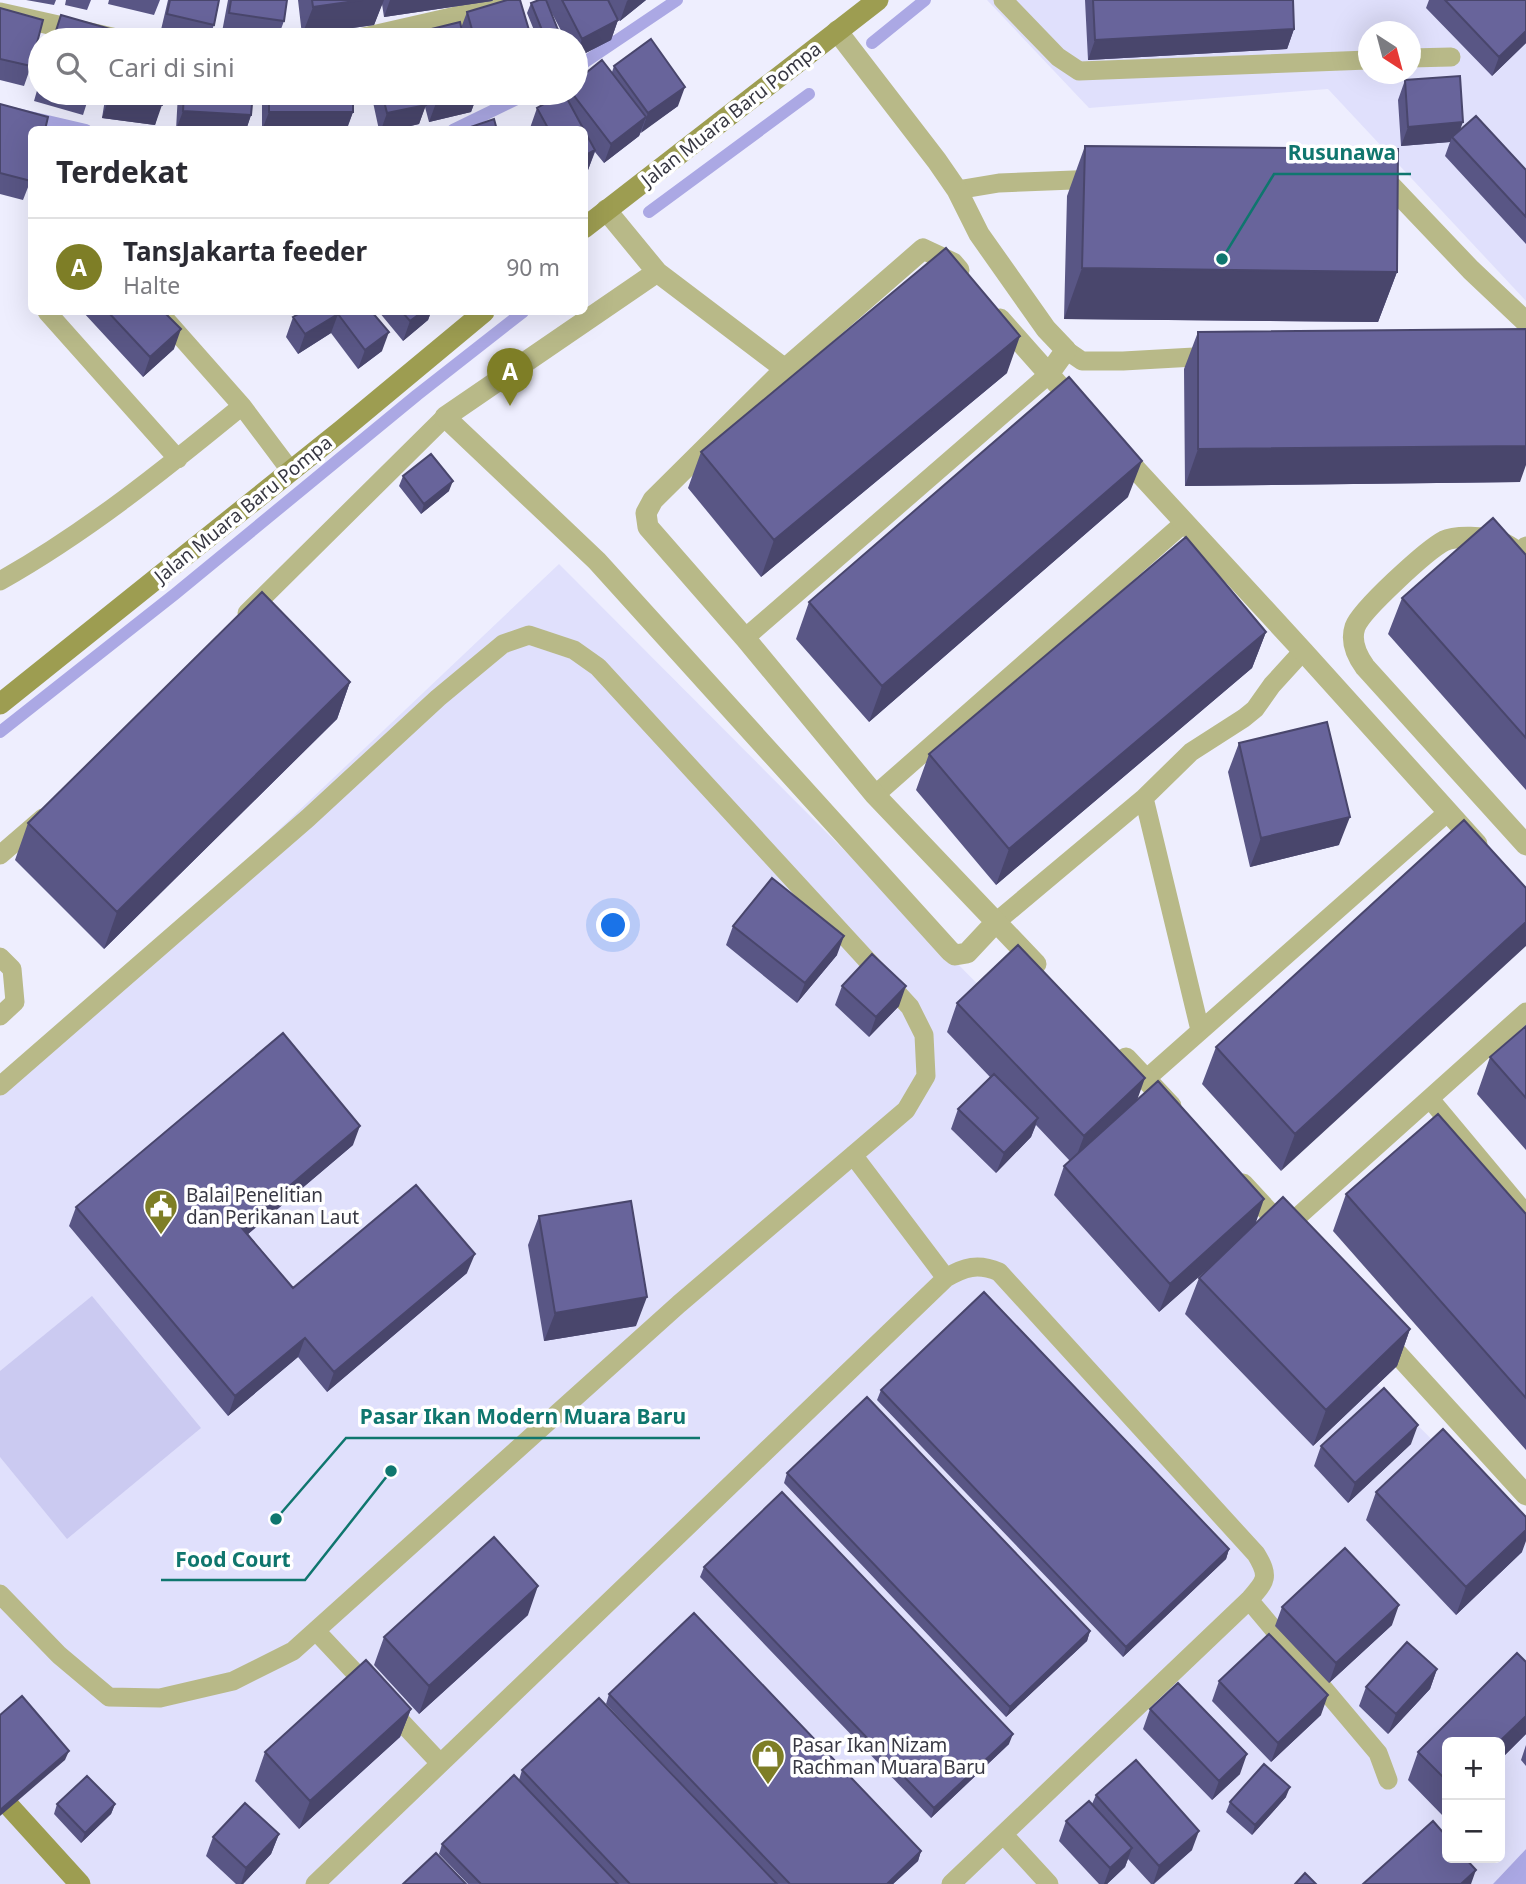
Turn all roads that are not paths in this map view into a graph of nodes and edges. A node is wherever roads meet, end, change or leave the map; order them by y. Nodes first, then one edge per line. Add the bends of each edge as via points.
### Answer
1 (509, 0) edge
2 (878, 0) edge
3 (1003, 0) edge
4 (0, 13) edge
5 (67, 28) edge
6 (408, 28) edge
7 (837, 32) junction
8 (1451, 57) dead end
9 (1421, 58) edge
10 (1358, 60) edge
11 (1119, 179) edge
12 (1370, 180) edge
13 (957, 190) junction
14 (614, 220) junction
15 (588, 227) edge
16 (657, 272) junction
17 (969, 282) edge
18 (986, 303) edge
19 (50, 315) edge
20 (162, 315) edge
21 (480, 315) edge
22 (1526, 323) edge
23 (1066, 351) junction
24 (1234, 355) edge
25 (785, 369) junction
26 (1048, 375) junction
27 (243, 407) junction
28 (445, 417) junction
29 (178, 459) junction
30 (290, 470) junction
31 (1185, 522) junction
32 (1524, 554) edge
33 (0, 580) edge
34 (235, 626) edge
35 (745, 638) junction
36 (1303, 651) junction
37 (0, 704) edge
38 (875, 795) junction
39 (1144, 798) junction
40 (54, 809) edge
41 (1448, 812) junction
42 (1526, 845) edge
43 (0, 855) edge
44 (1492, 862) edge
45 (996, 922) junction
46 (0, 957) edge
47 (1053, 983) edge
48 (1526, 1012) edge
49 (0, 1016) edge
50 (1200, 1030) junction
51 (1109, 1041) edge
52 (1146, 1079) junction
53 (0, 1086) edge
54 (1430, 1099) junction
55 (1183, 1119) edge
56 (853, 1155) junction
57 (1230, 1170) edge
58 (1526, 1214) edge
59 (1284, 1229) junction
60 (1302, 1249) edge
61 (946, 1279) junction
62 (1364, 1317) edge
63 (1526, 1494) edge
64 (0, 1594) edge
65 (1250, 1600) junction
66 (316, 1630) junction
67 (440, 1763) junction
68 (1388, 1780) dead end
69 (10, 1807) edge
70 (1004, 1835) junction
71 (80, 1884) edge
72 (315, 1884) edge
73 (951, 1884) edge
74 (1049, 1884) edge

1 - 6 street via 491,9
2 - 7 street, Jalan Muara Baru Pompa
3 - 10 lane via 1058,57 1079,71
4 - 5 street
7 - 13 street
7 - 14 street, Jalan Muara Baru Pompa
8 - 9 lane
11 - 13 lane via 999,183
12 - 22 street via 1392,187
13 - 23 street via 979,234
14 - 15 street, Jalan Muara Baru Pompa
14 - 16 street
16 - 25 street
16 - 28 street
17 - 25 street via 953,262 923,249
18 - 26 street
19 - 29 lane
20 - 27 lane
21 - 30 street, Jalan Muara Baru Pompa
23 - 24 lane via 1082,360
23 - 26 street
25 - 35 street via 653,499 646,513 648,527
26 - 31 street
26 - 35 lane
27 - 29 lane
27 - 30 lane
28 - 34 lane
28 - 45 street via 597,561 950,951 967,953
29 - 33 lane via 52,550
30 - 37 street, Jalan Muara Baru Pompa
31 - 36 street
31 - 38 lane
32 - 42 street via 1500,541 1474,537 1445,540 1361,615 1353,642 1365,667
35 - 38 street
36 - 39 lane via 1255,709 1191,752
36 - 41 street
38 - 45 street
39 - 45 lane
39 - 50 lane
40 - 43 lane
41 - 44 street
41 - 50 lane
45 - 47 street
46 - 49 lane via 12,970 15,1002
48 - 54 lane
50 - 52 lane
51 - 52 street
52 - 55 street
53 - 56 lane via 308,818 438,698 503,644 529,635 573,650 598,667 910,1007 925,1035 926,1076 906,1110
54 - 58 lane
54 - 59 lane
56 - 61 lane
56 - 66 lane via 679,1304
57 - 59 street
59 - 60 street
61 - 65 lane via 962,1268 999,1272 1256,1554 1265,1577
61 - 67 lane
62 - 63 street
64 - 66 lane via 59,1655 109,1697 160,1698 233,1681 293,1651
65 - 68 lane via 1378,1753
65 - 70 lane
66 - 67 lane
67 - 72 lane
69 - 71 street
70 - 73 lane
70 - 74 lane

